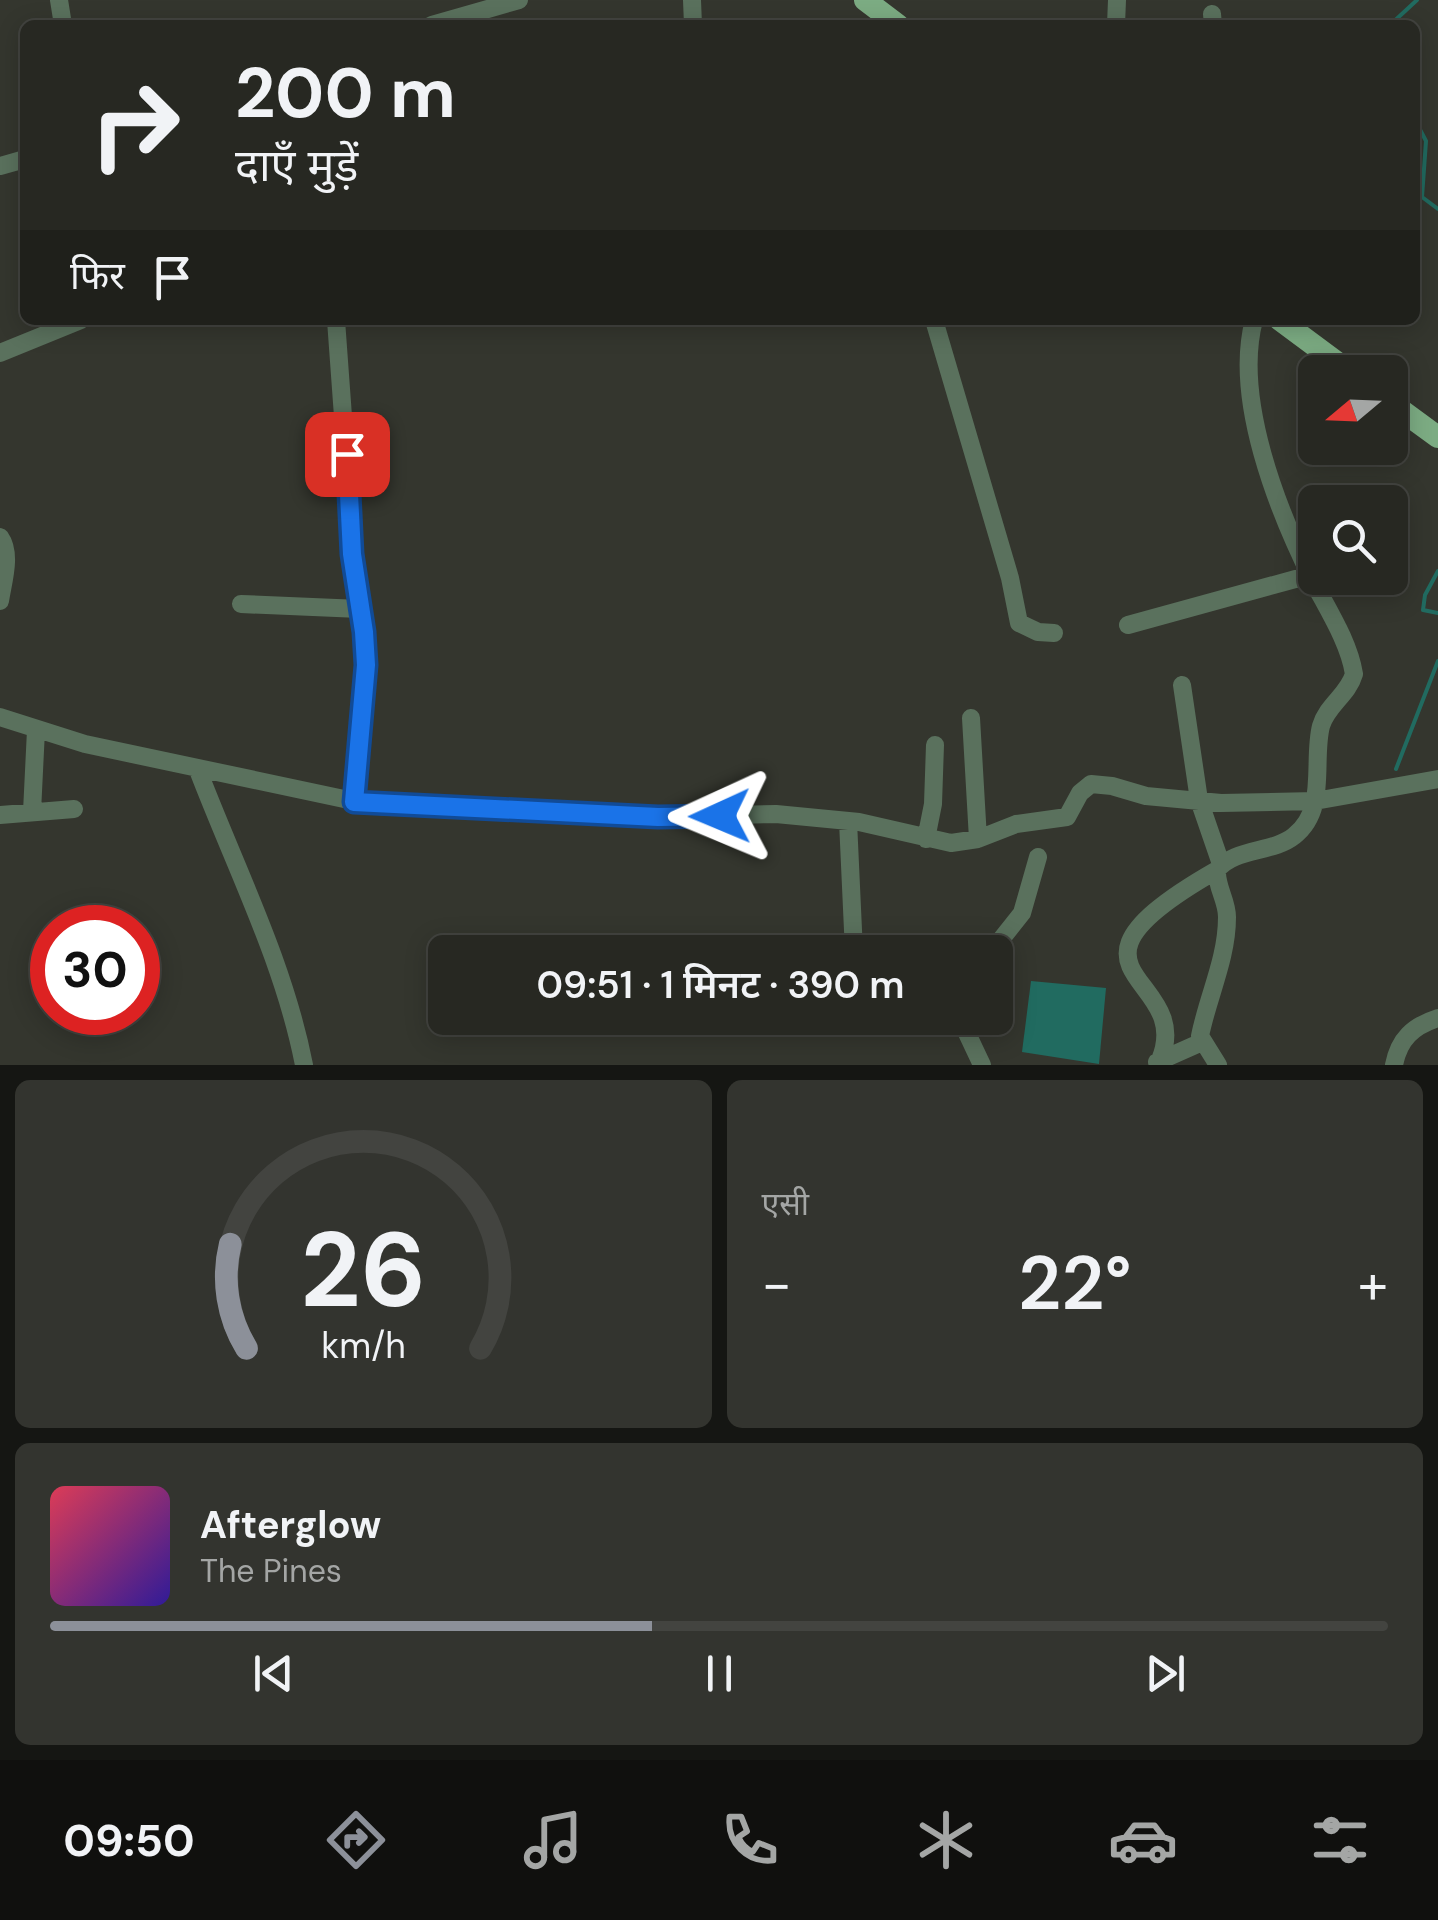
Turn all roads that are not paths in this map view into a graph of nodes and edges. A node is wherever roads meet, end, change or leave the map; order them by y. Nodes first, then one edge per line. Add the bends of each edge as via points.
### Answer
1 (519, 0) edge
2 (865, 0) edge
3 (499, 2) edge
4 (447, 20) edge
5 (891, 20) edge
6 (69, 325) edge
7 (336, 325) edge
8 (935, 325) edge
9 (1253, 325) edge
10 (1287, 325) edge
11 (0, 353) edge
12 (1327, 355) edge
13 (1408, 415) edge
14 (1438, 437) edge
15 (0, 537) edge
16 (1298, 544) edge
17 (1298, 578) edge
18 (1320, 595) edge
19 (0, 602) edge
20 (241, 604) dead end
21 (360, 608) junction
22 (1128, 625) dead end
23 (1054, 633) dead end
24 (1182, 685) dead end
25 (0, 716) edge
26 (971, 718) dead end
27 (36, 730) junction
28 (935, 745) dead end
29 (198, 770) junction
30 (1438, 779) edge
31 (1199, 800) junction
32 (1315, 801) junction
33 (354, 802) junction
34 (74, 809) dead end
35 (32, 812) junction
36 (0, 815) edge
37 (848, 820) junction
38 (926, 839) junction
39 (978, 840) junction
40 (1038, 857) dead end
41 (1219, 867) junction
42 (853, 935) edge
43 (1005, 935) edge
44 (1435, 1016) edge
45 (970, 1035) edge
46 (1189, 1047) junction
47 (1156, 1062) edge
48 (304, 1065) edge
49 (982, 1065) edge
50 (1218, 1065) edge
51 (1394, 1065) edge

1 - 3 street
2 - 5 main road
3 - 4 street
6 - 11 street
7 - 21 street
8 - 23 street via 1019,623
9 - 16 street via 1251,411
10 - 12 main road
13 - 14 main road
15 - 19 street via 6,554
17 - 22 street
18 - 32 street via 1354,674 1321,727
20 - 21 street
21 - 33 street via 365,696
24 - 31 street
25 - 27 street
26 - 39 street
27 - 29 street
27 - 35 street
28 - 38 street
29 - 33 street
29 - 48 street via 253,902
30 - 32 street
31 - 32 street
31 - 39 street via 1090,784 1067,817 1016,824
31 - 41 street
32 - 41 street via 1298,834
33 - 37 street
34 - 35 street
35 - 36 street
37 - 38 street
37 - 42 street
38 - 39 street
40 - 43 street via 1022,913
41 - 46 street via 1226,936 1202,1028
41 - 47 street via 1156,908 1126,949 1130,969 1166,1025
44 - 51 street via 1406,1034
45 - 49 street
46 - 47 street
46 - 50 street

